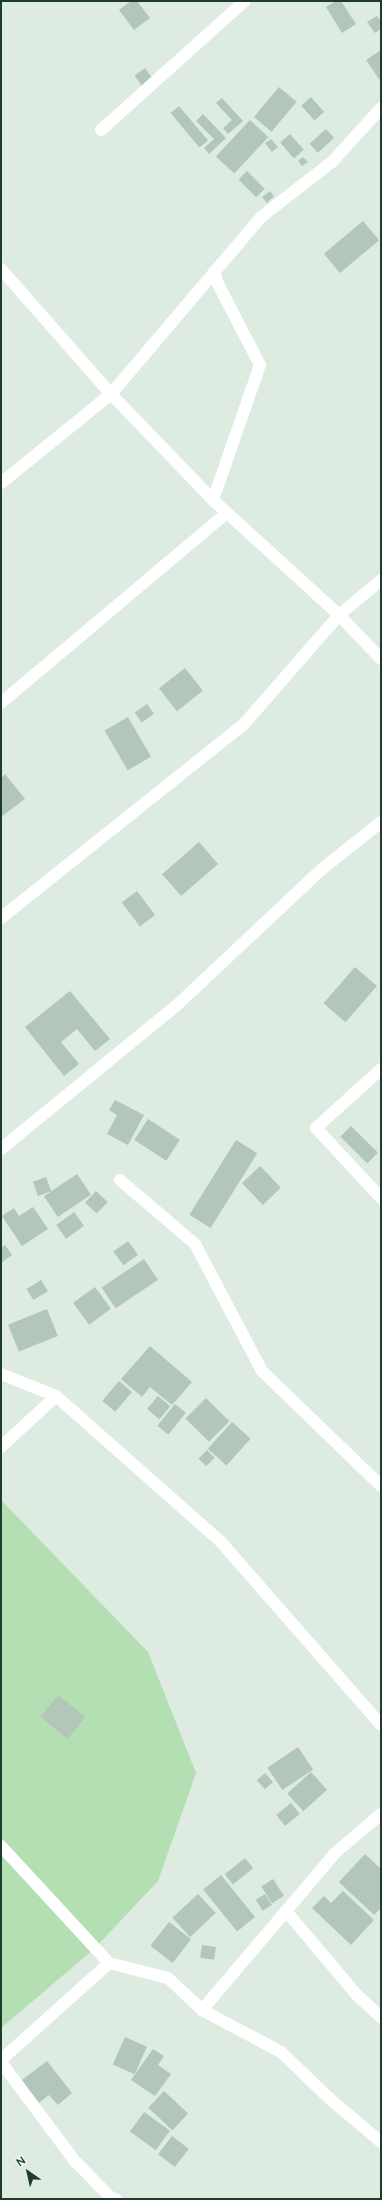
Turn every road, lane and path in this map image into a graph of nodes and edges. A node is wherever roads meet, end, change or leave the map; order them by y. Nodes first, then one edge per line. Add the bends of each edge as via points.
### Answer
1 (245, 1) edge
2 (381, 108) edge
3 (100, 130) dead end
4 (1, 269) edge
5 (214, 272) junction
6 (111, 394) junction
7 (1, 483) edge
8 (213, 500) junction
9 (226, 513) junction
10 (381, 580) edge
11 (339, 615) junction
12 (381, 659) edge
13 (1, 703) edge
14 (381, 822) edge
15 (1, 918) edge
16 (381, 1069) edge
17 (1, 1149) edge
18 (120, 1180) dead end
19 (381, 1198) edge
20 (1, 1374) edge
21 (56, 1396) junction
22 (1, 1447) edge
23 (381, 1486) edge
24 (381, 1725) edge
25 (381, 1814) edge
26 (1, 1846) edge
27 (286, 1912) junction
28 (109, 1963) junction
29 (202, 2010) junction
30 (381, 2017) edge
31 (1, 2061) edge
32 (381, 2142) edge
33 (116, 2199) edge

1 - 3 street
2 - 5 street via 332,162 261,217
4 - 6 street
5 - 6 street
5 - 8 street via 260,365
6 - 7 street
6 - 8 street
8 - 9 street
9 - 11 street
9 - 13 street
10 - 11 street
11 - 12 street
11 - 15 street via 244,724
14 - 17 street via 322,869 176,1006
16 - 19 street via 316,1128
18 - 23 street via 195,1244 262,1370
20 - 21 street
21 - 22 street
21 - 24 street via 220,1541
25 - 27 street via 335,1853
26 - 28 street
27 - 29 street
27 - 30 street via 357,1995
28 - 29 street via 168,1978
28 - 31 street
29 - 32 street via 281,2052 330,2099
31 - 33 street via 74,2160

